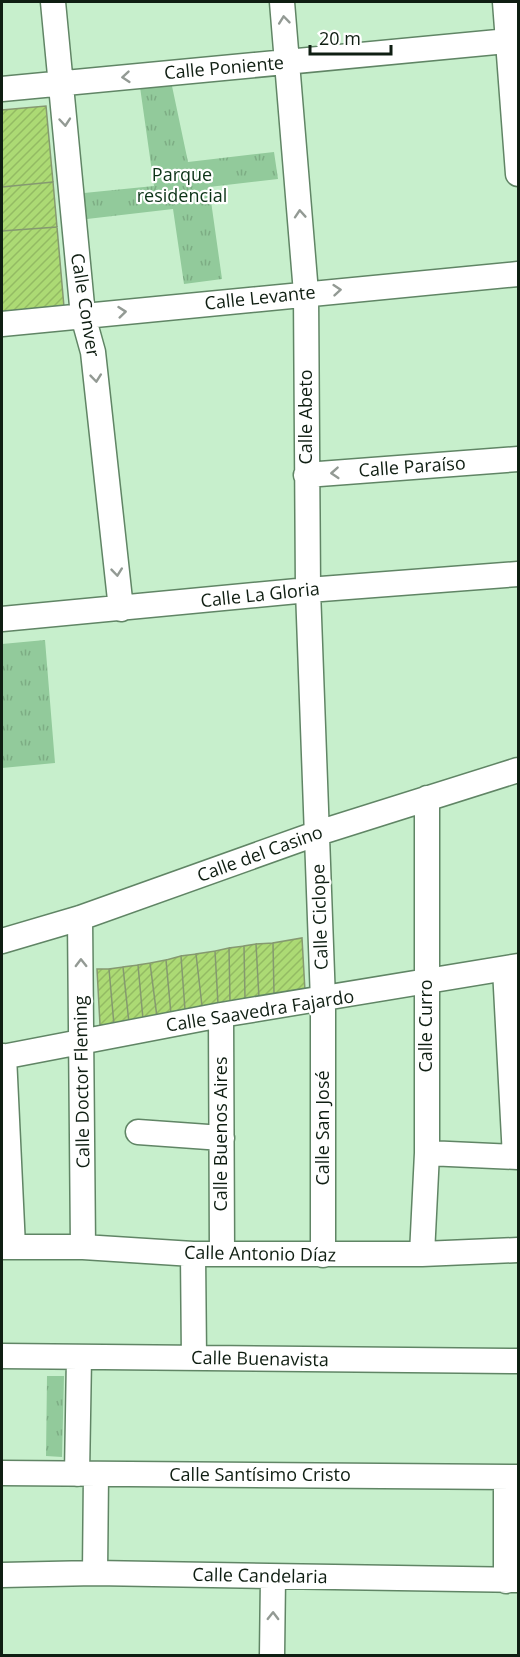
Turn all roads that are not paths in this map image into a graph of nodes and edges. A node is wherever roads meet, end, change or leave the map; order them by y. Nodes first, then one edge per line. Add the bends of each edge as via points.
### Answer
1 (53, 2) edge
2 (282, 2) edge
3 (505, 2) edge
4 (513, 41) edge
5 (288, 62) junction
6 (61, 83) junction
7 (2, 89) edge
8 (519, 174) edge
9 (519, 273) edge
10 (306, 293) junction
11 (83, 316) junction
12 (2, 324) edge
13 (519, 459) edge
14 (306, 475) junction
15 (519, 574) edge
16 (308, 590) junction
17 (121, 609) junction
18 (2, 619) edge
19 (519, 770) edge
20 (427, 798) junction
21 (318, 833) junction
22 (80, 918) junction
23 (2, 941) edge
24 (512, 968) edge
25 (426, 983) junction
26 (323, 1000) junction
27 (221, 1015) junction
28 (83, 1043) junction
29 (3, 1057) edge
30 (138, 1132) dead end
31 (222, 1138) junction
32 (426, 1153) junction
33 (517, 1157) edge
34 (7, 1247) edge
35 (83, 1247) junction
36 (519, 1250) edge
37 (222, 1253) junction
38 (193, 1254) junction
39 (422, 1254) junction
40 (323, 1255) junction
41 (2, 1356) edge
42 (79, 1357) junction
43 (194, 1358) junction
44 (519, 1361) edge
45 (2, 1473) edge
46 (86, 1474) junction
47 (512, 1477) edge
48 (96, 1573) junction
49 (2, 1575) edge
50 (273, 1577) junction
51 (512, 1581) edge
52 (272, 1656) edge

1 - 6 street, Calle Conver
5 -> 2 street, Calle Abeto
3 - 4 street
4 - 5 street, Calle Poniente
4 - 8 street
5 -> 6 street, Calle Poniente
10 -> 5 street, Calle Abeto
6 - 7 street, Calle Poniente
6 -> 11 street, Calle Conver
10 -> 9 street, Calle Levante
11 -> 10 street, Calle Levante
10 - 14 street, Calle Abeto
11 - 12 street, Calle Levante
11 -> 17 street, Calle Conver via 93,352
13 -> 14 street, Calle Paraíso
14 - 16 street, Calle Abeto
15 - 16 street, Calle La Gloria
16 - 17 street, Calle La Gloria
16 - 21 street, Calle Abeto
17 - 18 street, Calle La Gloria
19 - 20 street, Calle del Casino
20 - 21 street, Calle del Casino
20 - 25 street, Calle Curro
21 - 22 street, Calle del Casino
21 - 26 street, Calle Ciclope
22 - 23 street, Calle del Casino
28 -> 22 street, Calle Doctor Fleming
24 - 25 street, Calle Saavedra Fajardo
24 - 33 street
25 - 26 street, Calle Saavedra Fajardo
25 - 32 street, Calle Curro
26 - 27 street, Calle Saavedra Fajardo
26 - 40 street, Calle San José
27 - 28 street, Calle Saavedra Fajardo
27 - 31 street, Calle Buenos Aires
28 - 29 street, Calle Saavedra Fajardo
28 - 35 street, Calle Doctor Fleming
29 - 34 street
30 - 31 street
31 - 37 street, Calle Buenos Aires
32 - 33 street
32 - 39 street, Calle Curro
34 - 35 street, Calle Antonio Díaz
35 - 38 street, Calle Antonio Díaz
36 - 39 street, Calle Antonio Díaz
37 - 38 street, Calle Antonio Díaz
37 - 40 street, Calle Antonio Díaz
38 - 43 street
39 - 40 street, Calle Antonio Díaz
41 - 42 street, Calle Buenavista
42 - 43 street, Calle Buenavista
42 - 46 street
43 - 44 street, Calle Buenavista
45 - 46 street, Calle Santísimo Cristo
46 - 47 street, Calle Santísimo Cristo
46 - 48 street
47 - 51 street
48 - 49 street, Calle Candelaria
48 - 50 street, Calle Candelaria
50 - 51 street, Calle Candelaria
52 -> 50 street

